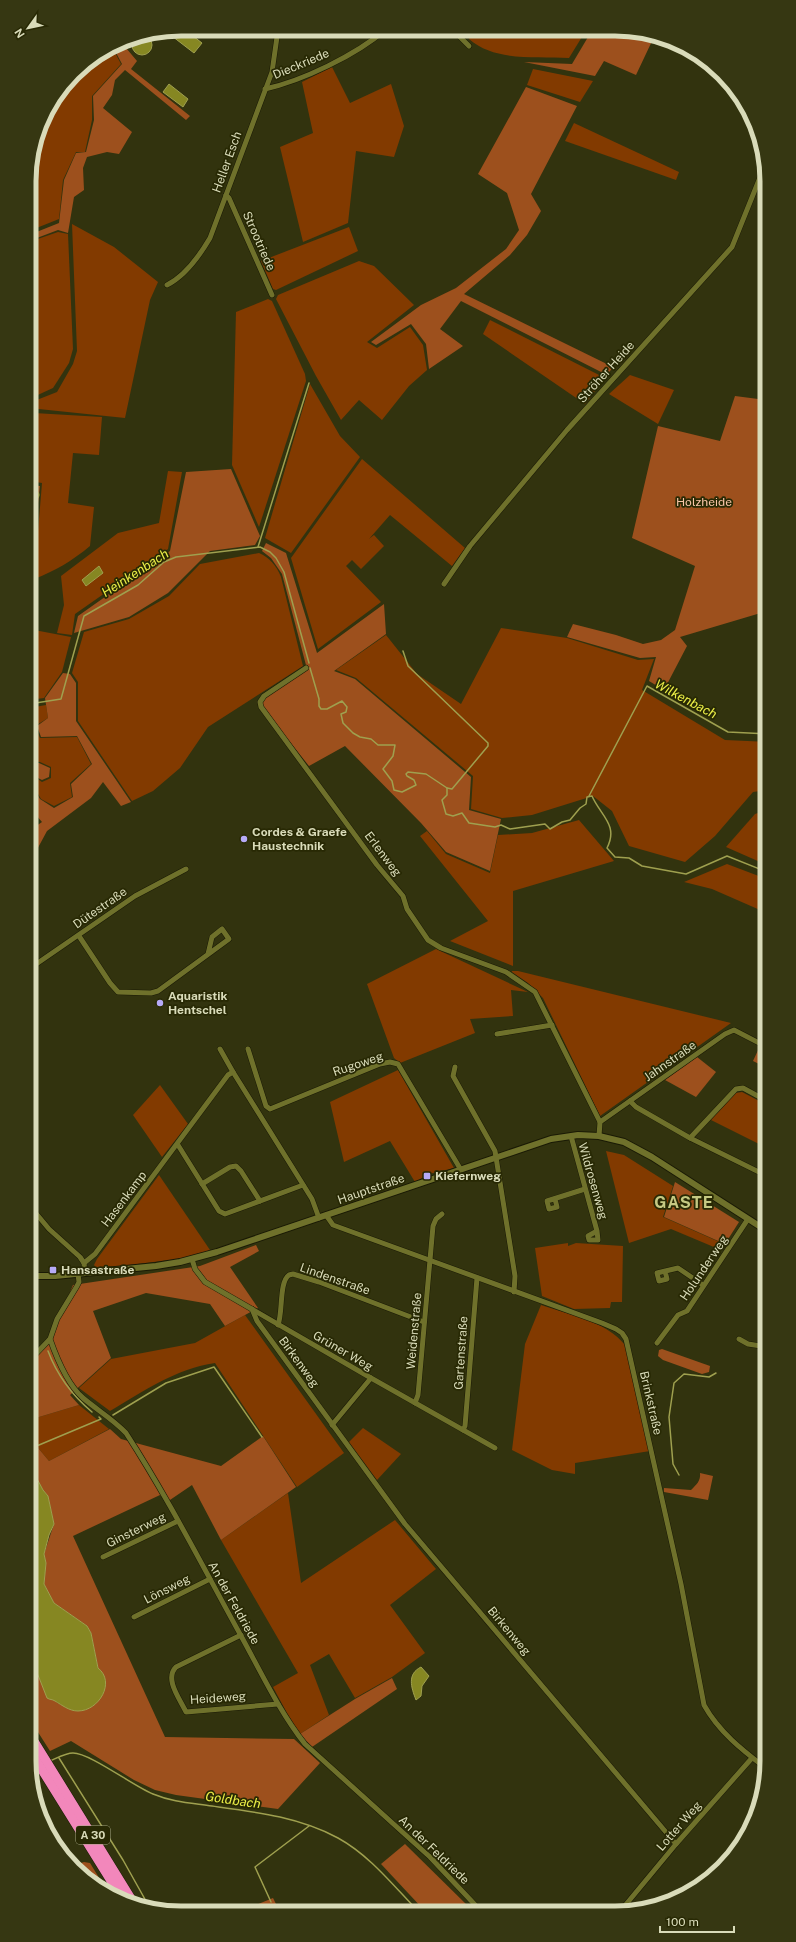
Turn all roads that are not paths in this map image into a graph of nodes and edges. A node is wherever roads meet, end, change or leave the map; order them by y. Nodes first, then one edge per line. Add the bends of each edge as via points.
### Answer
1 (277, 36) edge
2 (378, 36) edge
3 (459, 36) edge
4 (469, 46) dead end
5 (265, 89) junction
6 (760, 177) edge
7 (226, 195) junction
8 (167, 285) dead end
9 (272, 295) dead end
10 (444, 584) dead end
11 (306, 668) dead end
12 (186, 869) dead end
13 (79, 936) junction
14 (208, 954) junction
15 (36, 964) edge
16 (552, 1025) junction
17 (496, 1034) dead end
18 (760, 1043) edge
19 (220, 1048) dead end
20 (248, 1049) dead end
21 (455, 1067) dead end
22 (233, 1072) junction
23 (760, 1096) edge
24 (630, 1101) junction
25 (600, 1122) junction
26 (571, 1136) junction
27 (599, 1136) junction
28 (690, 1138) junction
29 (178, 1145) junction
30 (496, 1158) junction
31 (461, 1170) junction
32 (760, 1173) edge
33 (202, 1184) junction
34 (303, 1185) junction
35 (585, 1190) junction
36 (555, 1199) dead end
37 (260, 1201) junction
38 (36, 1213) edge
39 (442, 1214) dead end
40 (326, 1215) junction
41 (319, 1218) junction
42 (748, 1219) junction
43 (760, 1227) edge
44 (597, 1231) dead end
45 (192, 1259) junction
46 (430, 1261) junction
47 (84, 1263) junction
48 (665, 1271) dead end
49 (85, 1273) junction
50 (78, 1274) junction
51 (36, 1276) edge
52 (477, 1278) junction
53 (703, 1285) junction
54 (514, 1292) junction
55 (252, 1309) junction
56 (424, 1322) junction
57 (278, 1325) junction
58 (50, 1339) junction
59 (739, 1339) dead end
60 (658, 1343) dead end
61 (760, 1346) edge
62 (36, 1354) edge
63 (371, 1378) junction
64 (415, 1403) junction
65 (332, 1425) junction
66 (463, 1430) junction
67 (495, 1448) dead end
68 (178, 1521) junction
69 (103, 1557) dead end
70 (210, 1579) junction
71 (134, 1617) dead end
72 (241, 1635) junction
73 (278, 1704) junction
74 (36, 1750) edge
75 (36, 1755) edge
76 (39, 1757) junction
77 (752, 1758) junction
78 (760, 1764) edge
79 (46, 1768) junction
80 (676, 1844) junction
81 (118, 1892) edge
82 (131, 1897) edge
83 (476, 1906) edge
84 (625, 1906) edge

1 - 5 street, Heller Esch via 272,72
2 - 5 street, Dieckriede via 365,46 336,61 281,86
3 - 4 street
5 - 7 street, Heller Esch
6 - 10 street, Ströher Heide via 732,247 567,430 470,546
7 - 8 street, Heller Esch via 202,252
7 - 9 street, Strootriede
11 - 16 street, Erlenweg via 264,696 260,702 264,712 377,865 403,896 407,909 428,940 441,948 506,972 527,986 540,999
12 - 13 street, Dütestraße via 135,896
13 - 14 street via 118,992 151,993
13 - 15 street, Dütestraße
14 - 14 street via 229,939 222,929 212,937
16 - 17 street
16 - 25 street, Erlenweg
18 - 24 street, Jahnstraße via 734,1030
19 - 22 street
20 - 31 street, Rugoweg via 266,1106 270,1109 380,1064 398,1064
21 - 30 street via 453,1076 493,1147
22 - 29 street, Hasenkamp via 228,1075
22 - 34 street
23 - 28 street via 743,1088 736,1089
24 - 25 street, Jahnstraße
24 - 28 street
25 - 27 street
26 - 27 street, Hauptstraße
26 - 30 street, Hauptstraße via 551,1139
26 - 35 street, Wildrosenweg
27 - 42 street, Hauptstraße via 624,1142 652,1157
28 - 32 street
29 - 33 street
29 - 47 street, Hasenkamp via 95,1254
30 - 31 street, Hauptstraße
30 - 54 street via 515,1276
31 - 40 street, Hauptstraße
33 - 37 street via 219,1212 226,1214
33 - 37 street via 236,1166 242,1171
34 - 37 street
34 - 41 street
35 - 36 street
35 - 44 street, Wildrosenweg
38 - 47 street
39 - 46 street, Weidenstraße via 432,1226
40 - 41 street, Hauptstraße
40 - 46 street, Brinkstraße via 333,1225
41 - 45 street, Hauptstraße
42 - 43 street, Hauptstraße
42 - 53 street, Holunderweg
45 - 49 street, Hauptstraße via 156,1266
45 - 55 street, Grüner Weg via 202,1280
46 - 52 street, Brinkstraße
46 - 56 street, Weidenstraße
47 - 49 street
48 - 53 street via 678,1268
49 - 50 street, Hauptstraße
50 - 51 street, Hauptstraße
50 - 58 street via 79,1282 57,1319
52 - 54 street, Brinkstraße
52 - 66 street, Gartenstraße
53 - 60 street, Holunderweg via 686,1311 678,1315
54 - 77 street, Brinkstraße via 616,1329 626,1339 682,1584 704,1705 712,1720
55 - 57 street, Grüner Weg
55 - 65 street, Birkenweg via 257,1320
56 - 57 street, Lindenstraße via 319,1282 289,1274 284,1280
56 - 64 street, Weidenstraße via 418,1395
57 - 63 street, Grüner Weg
58 - 62 street
58 - 68 street, An der Feldriede via 57,1358 82,1397 126,1433
59 - 61 street
63 - 64 street, Grüner Weg
63 - 65 street
64 - 66 street, Grüner Weg
65 - 80 street, Birkenweg via 410,1530
66 - 67 street, Grüner Weg
68 - 69 street, Ginsterweg
68 - 70 street, An der Feldriede
70 - 71 street, Lönsweg
70 - 72 street, An der Feldriede
72 - 73 street, An der Feldriede
72 - 73 street, Heideweg via 171,1671 170,1679 186,1712
73 - 83 street, An der Feldriede via 305,1744 430,1857
74 - 76 highway, A 30
75 - 76 highway, A 30
76 - 79 highway, A 30
77 - 78 street, Brinkstraße
77 - 80 street, Lotter Weg
79 - 81 highway, A 30
79 - 82 highway, A 30
80 - 84 street, Lotter Weg

